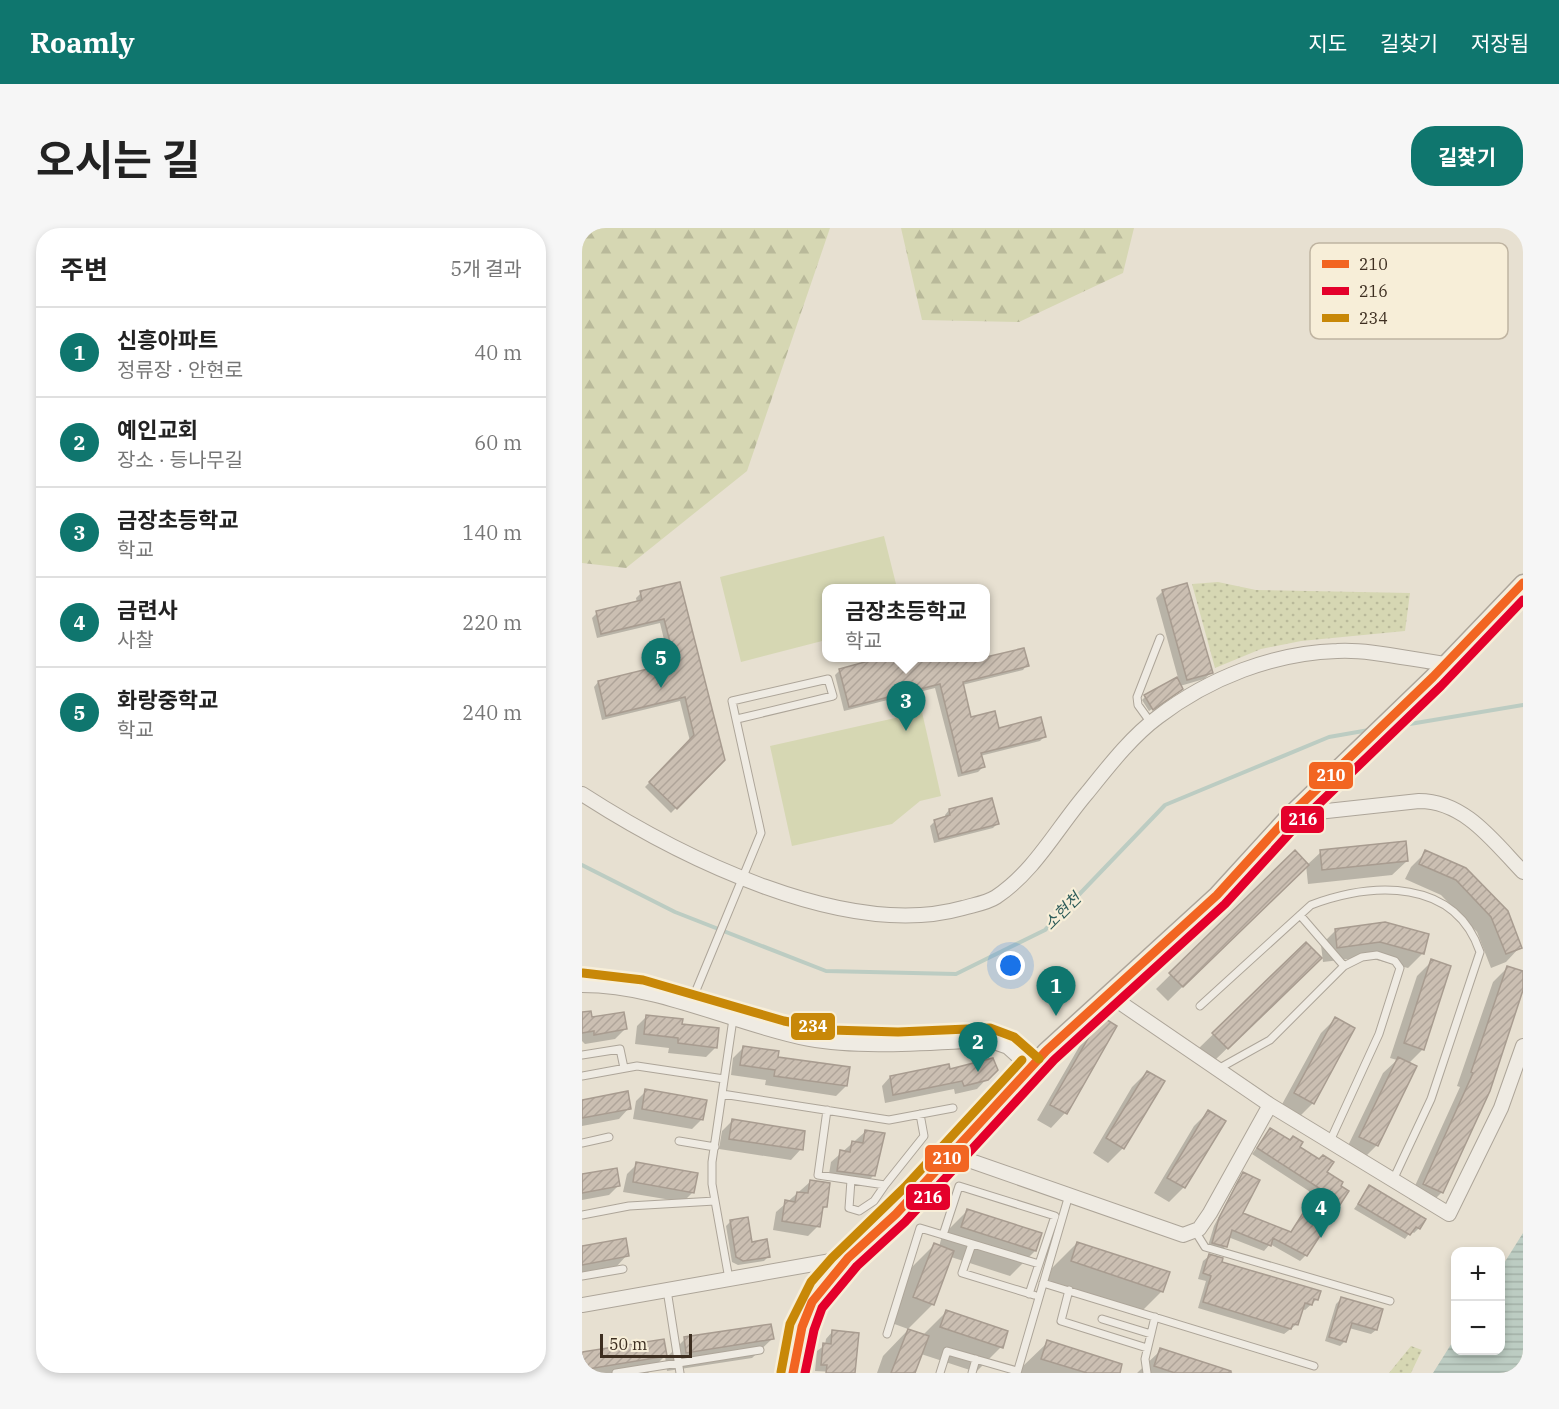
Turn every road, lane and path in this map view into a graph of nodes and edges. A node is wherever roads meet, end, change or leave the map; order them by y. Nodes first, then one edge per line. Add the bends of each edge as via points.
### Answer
1 (1523, 583) edge
2 (1160, 638) dead end
3 (1446, 664) junction
4 (737, 719) junction
5 (1151, 723) junction
6 (582, 794) edge
7 (1290, 815) junction
8 (1523, 872) edge
9 (742, 879) junction
10 (1300, 915) junction
11 (1344, 966) junction
12 (582, 985) edge
13 (1109, 994) junction
14 (690, 1005) junction
15 (1200, 1006) dead end
16 (733, 1019) junction
17 (1523, 1046) edge
18 (582, 1055) edge
19 (624, 1068) junction
20 (1031, 1068) junction
21 (1218, 1069) junction
22 (582, 1076) edge
23 (724, 1079) junction
24 (722, 1094) junction
25 (1270, 1105) junction
26 (953, 1108) dead end
27 (827, 1110) junction
28 (920, 1114) junction
29 (609, 1137) dead end
30 (679, 1141) dead end
31 (1330, 1141) junction
32 (582, 1143) edge
33 (715, 1147) junction
34 (951, 1154) junction
35 (851, 1180) junction
36 (1393, 1180) junction
37 (885, 1185) junction
38 (1069, 1195) junction
39 (715, 1201) junction
40 (582, 1215) edge
41 (1195, 1231) junction
42 (943, 1235) junction
43 (972, 1244) junction
44 (848, 1258) junction
45 (1039, 1264) junction
46 (623, 1269) dead end
47 (582, 1276) edge
48 (729, 1279) junction
49 (1043, 1282) junction
50 (667, 1290) junction
51 (1069, 1290) junction
52 (1029, 1294) junction
53 (1039, 1297) junction
54 (1390, 1301) dead end
55 (582, 1305) edge
56 (1155, 1317) junction
57 (1101, 1320) dead end
58 (887, 1334) dead end
59 (1151, 1334) junction
60 (1148, 1348) junction
61 (760, 1350) dead end
62 (976, 1359) junction
63 (678, 1363) junction
64 (1314, 1366) dead end
65 (1017, 1372) edge
66 (616, 1373) edge
67 (680, 1373) edge
68 (793, 1373) edge
69 (940, 1373) edge
70 (972, 1373) edge
71 (1147, 1373) edge

1 - 3 street
2 - 5 lane via 1137,697
3 - 5 street via 1339,650 1296,655 1251,666 1203,689
3 - 7 street
4 - 4 lane via 832,696 828,679 732,701
4 - 9 lane via 761,833
5 - 9 street via 1085,795 1025,874 993,899 947,912 893,915 822,904
6 - 9 street via 625,822
7 - 8 street via 1437,802 1473,821
7 - 13 street via 1217,895
9 - 14 lane
10 - 11 lane
10 - 15 lane
10 - 36 lane via 1311,905 1333,897 1396,889 1446,904 1474,934 1480,952 1475,971 1431,1099
11 - 21 lane via 1270,1040
11 - 31 lane via 1377,955 1395,961 1400,968 1379,1034
12 - 14 street via 636,990
13 - 20 street
13 - 21 street
14 - 16 street
16 - 20 street via 811,1039 860,1043 988,1040 1008,1047
16 - 23 lane
17 - 36 street via 1501,1108 1449,1214
18 - 19 lane via 620,1049
19 - 22 lane
19 - 23 lane via 637,1066
20 - 34 street
21 - 25 street
23 - 24 lane
24 - 27 lane
24 - 33 lane
25 - 31 street
25 - 41 street via 1210,1213
26 - 28 lane
27 - 28 lane via 889,1120
27 - 35 lane via 818,1175
28 - 37 lane via 924,1136
29 - 32 lane
30 - 33 lane
31 - 36 street
33 - 39 lane
34 - 38 street
34 - 44 street via 896,1214
35 - 37 lane
35 - 37 lane via 849,1208 858,1211 874,1201
38 - 41 street via 1183,1235
38 - 49 lane
39 - 40 lane via 629,1206
39 - 48 lane
41 - 54 lane via 1205,1247
42 - 43 lane
42 - 45 lane via 959,1186 1055,1216
42 - 58 lane via 920,1228
43 - 45 lane
43 - 52 lane via 962,1273
44 - 48 street
44 - 68 street via 812,1302 799,1337
45 - 52 lane
46 - 47 lane
48 - 50 street
49 - 51 lane
49 - 53 lane
50 - 55 street
50 - 63 lane
51 - 56 lane
51 - 60 lane via 1061,1322
52 - 53 lane
53 - 65 lane
56 - 59 lane
56 - 64 lane
57 - 59 lane
59 - 60 lane
60 - 71 lane
61 - 63 lane
62 - 65 lane
62 - 69 lane via 947,1351
62 - 70 lane
63 - 66 lane
63 - 67 lane

